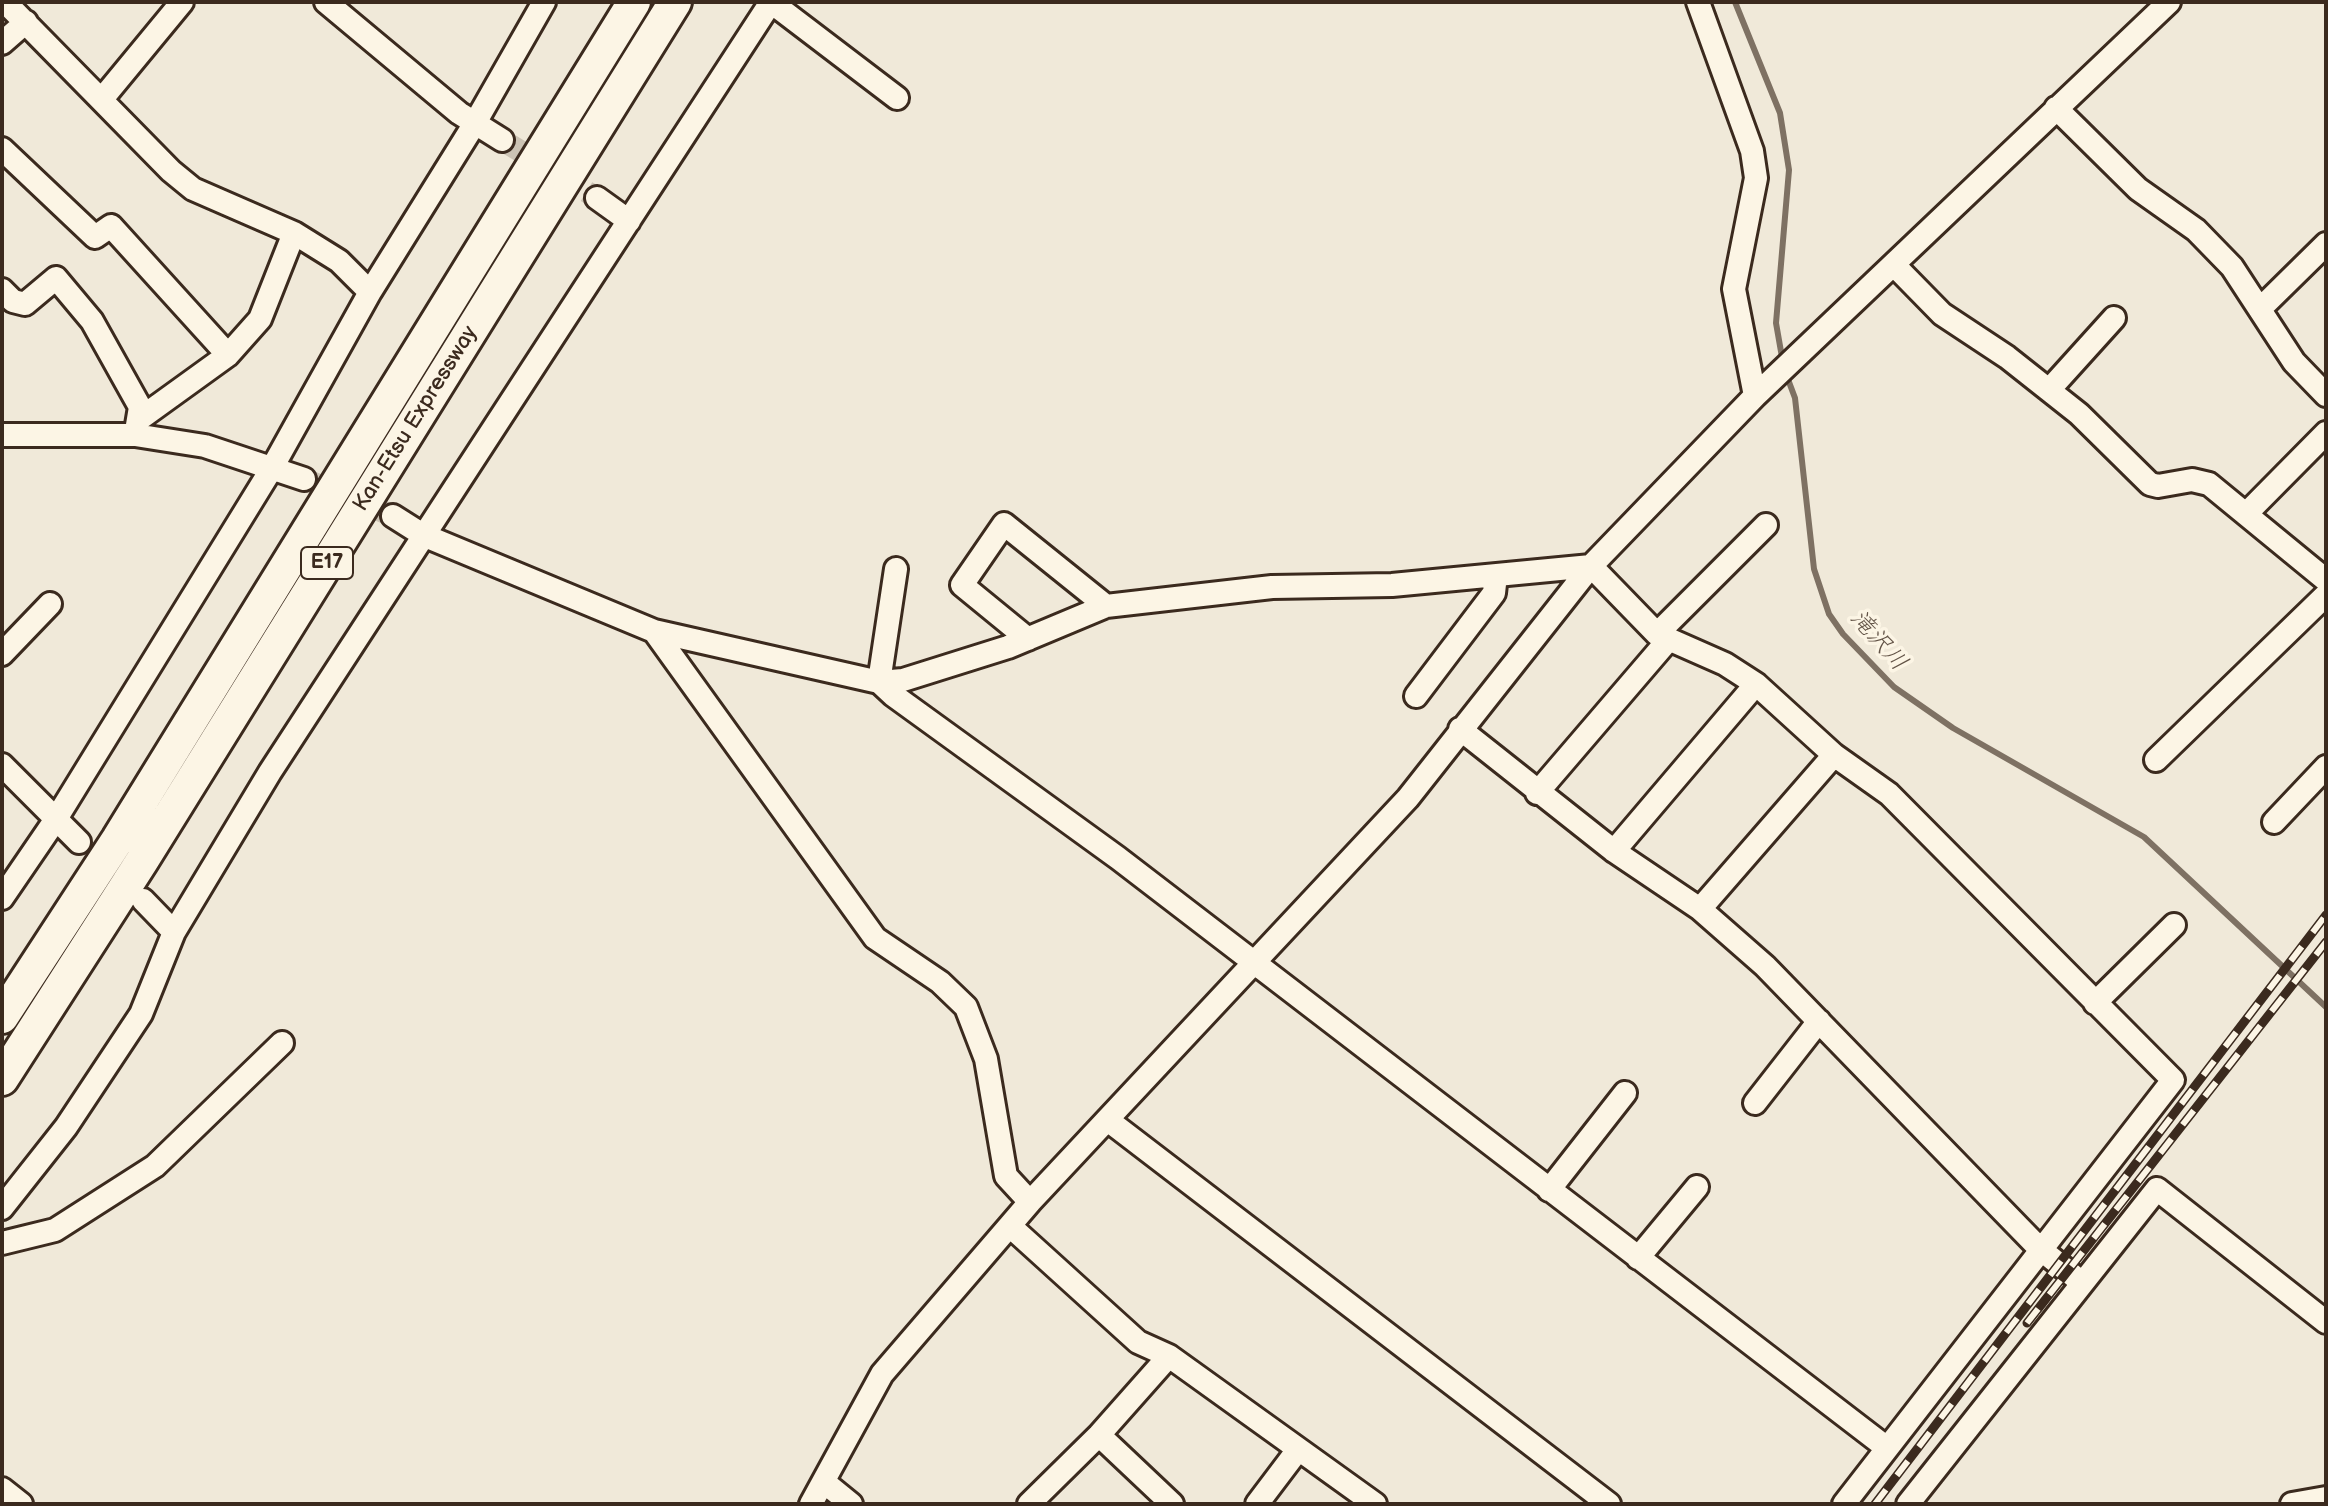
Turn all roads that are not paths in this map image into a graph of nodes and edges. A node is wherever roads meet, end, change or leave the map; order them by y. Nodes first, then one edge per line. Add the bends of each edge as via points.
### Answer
1 (5, 2) edge
2 (182, 2) edge
3 (326, 2) edge
4 (544, 2) edge
5 (634, 2) edge
6 (675, 2) edge
7 (771, 2) edge
8 (1698, 2) edge
9 (2169, 2) edge
10 (26, 22) junction
11 (2, 43) edge
12 (897, 98) dead end
13 (102, 99) junction
14 (2056, 108) junction
15 (475, 123) junction
16 (502, 140) tunnel mouth
17 (2, 149) edge
18 (597, 198) tunnel mouth
19 (629, 221) junction
20 (294, 233) junction
21 (2326, 244) edge
22 (1894, 265) junction
23 (2, 290) edge
24 (370, 292) junction
25 (2261, 308) junction
26 (2114, 318) dead end
27 (228, 355) junction
28 (2049, 390) junction
29 (2326, 395) edge
30 (1755, 396) junction
31 (136, 427) junction
32 (2326, 433) edge
33 (2, 435) edge
34 (272, 468) junction
35 (304, 479) tunnel mouth
36 (2246, 514) junction
37 (393, 516) tunnel mouth
38 (1766, 525) dead end
39 (423, 535) junction
40 (1591, 566) junction
41 (896, 569) dead end
42 (1496, 575) junction
43 (2326, 580) edge
44 (2326, 595) edge
45 (50, 604) dead end
46 (1106, 606) junction
47 (654, 631) junction
48 (1663, 636) junction
49 (1028, 639) junction
50 (2, 654) edge
51 (879, 682) junction
52 (1756, 684) junction
53 (1416, 696) dead end
54 (1460, 729) junction
55 (1834, 755) junction
56 (2156, 760) dead end
57 (2, 765) edge
58 (2326, 767) edge
59 (1537, 793) junction
60 (56, 819) junction
61 (2274, 822) dead end
62 (79, 842) dead end
63 (1614, 851) junction
64 (2, 898) edge
65 (143, 900) dead end
66 (1700, 909) junction
67 (2174, 925) dead end
68 (174, 932) junction
69 (1254, 965) junction
70 (2095, 1003) junction
71 (2, 1017) edge
72 (1819, 1021) junction
73 (282, 1043) dead end
74 (2, 1079) edge
75 (1625, 1093) dead end
76 (1755, 1103) dead end
77 (1109, 1121) junction
78 (1697, 1187) dead end
79 (1549, 1190) junction
80 (1030, 1202) junction
81 (2, 1208) edge
82 (1010, 1226) junction
83 (2, 1243) edge
84 (2039, 1248) junction
85 (1638, 1258) junction
86 (2081, 1282) junction
87 (2326, 1322) edge
88 (1169, 1356) junction
89 (1099, 1435) junction
90 (1887, 1448) junction
91 (1297, 1451) junction
92 (824, 1482) junction
93 (2, 1489) edge
94 (2326, 1498) edge
95 (1032, 1503) edge
96 (21, 1504) edge
97 (811, 1504) edge
98 (851, 1504) edge
99 (1172, 1504) edge
100 (1257, 1504) edge
101 (1375, 1504) edge
102 (1609, 1504) edge
103 (1844, 1504) edge
104 (1908, 1504) edge
105 (2292, 1504) edge

1 - 10 street
2 - 13 street
3 - 15 street
4 - 15 street
5 - 71 highway, Kan-Etsu Expressway / E17 via 118,839
6 - 74 highway, Kan-Etsu Expressway / E17
7 - 12 street
7 - 19 street
8 - 30 street via 1756,178 1734,289
9 - 14 street
10 - 11 street
10 - 13 street
13 - 20 street via 193,189
14 - 22 street
14 - 25 street via 2138,189 2196,230
15 - 16 street
15 - 24 street
17 - 27 street via 95,237 111,226
18 - 19 street
19 - 39 street
20 - 24 street via 339,261
20 - 27 street via 260,319
21 - 25 street
22 - 28 street via 1942,314
22 - 30 street
23 - 31 street via 25,304 56,278 116,361 140,407
24 - 34 street
25 - 29 street via 2294,362
26 - 28 street
27 - 31 street
28 - 36 street via 2150,484 2200,480
30 - 40 street
31 - 33 street
31 - 34 street
32 - 36 street
34 - 35 street
34 - 60 street
36 - 43 street
37 - 39 street
38 - 48 street
39 - 47 street
39 - 68 street
40 - 42 street
40 - 48 street
40 - 54 street
41 - 51 street
42 - 46 street via 1392,585 1272,587
42 - 53 street via 1494,593
44 - 56 street
45 - 50 street
46 - 49 street
46 - 49 street via 1004,524 962,585
47 - 51 street
47 - 80 street via 875,938 940,982 966,1007 986,1059 1006,1176
48 - 52 street
48 - 59 street
49 - 51 street via 903,680
51 - 69 street
52 - 55 street
52 - 63 street
54 - 59 street
54 - 69 street via 1408,798
55 - 66 street
55 - 70 street via 1889,794
57 - 60 street
58 - 61 street
59 - 63 street
60 - 62 street
60 - 64 street
63 - 66 street
65 - 68 street
66 - 72 street
67 - 70 street
68 - 81 street via 141,1014 66,1127
69 - 77 street
69 - 79 street
70 - 84 street via 2173,1080
72 - 76 street
72 - 84 street
73 - 83 street via 155,1166 55,1230
75 - 79 street
77 - 80 street
77 - 102 street
78 - 85 street
79 - 85 street
80 - 82 street
82 - 88 street via 1138,1342
82 - 92 street via 882,1374
84 - 86 street
84 - 90 street
85 - 90 street
86 - 87 street via 2157,1189
86 - 104 street
88 - 89 street
88 - 91 street
89 - 95 street
89 - 99 street
90 - 103 street
91 - 100 street
91 - 101 street
92 - 97 street
92 - 98 street
93 - 96 street
94 - 105 street

